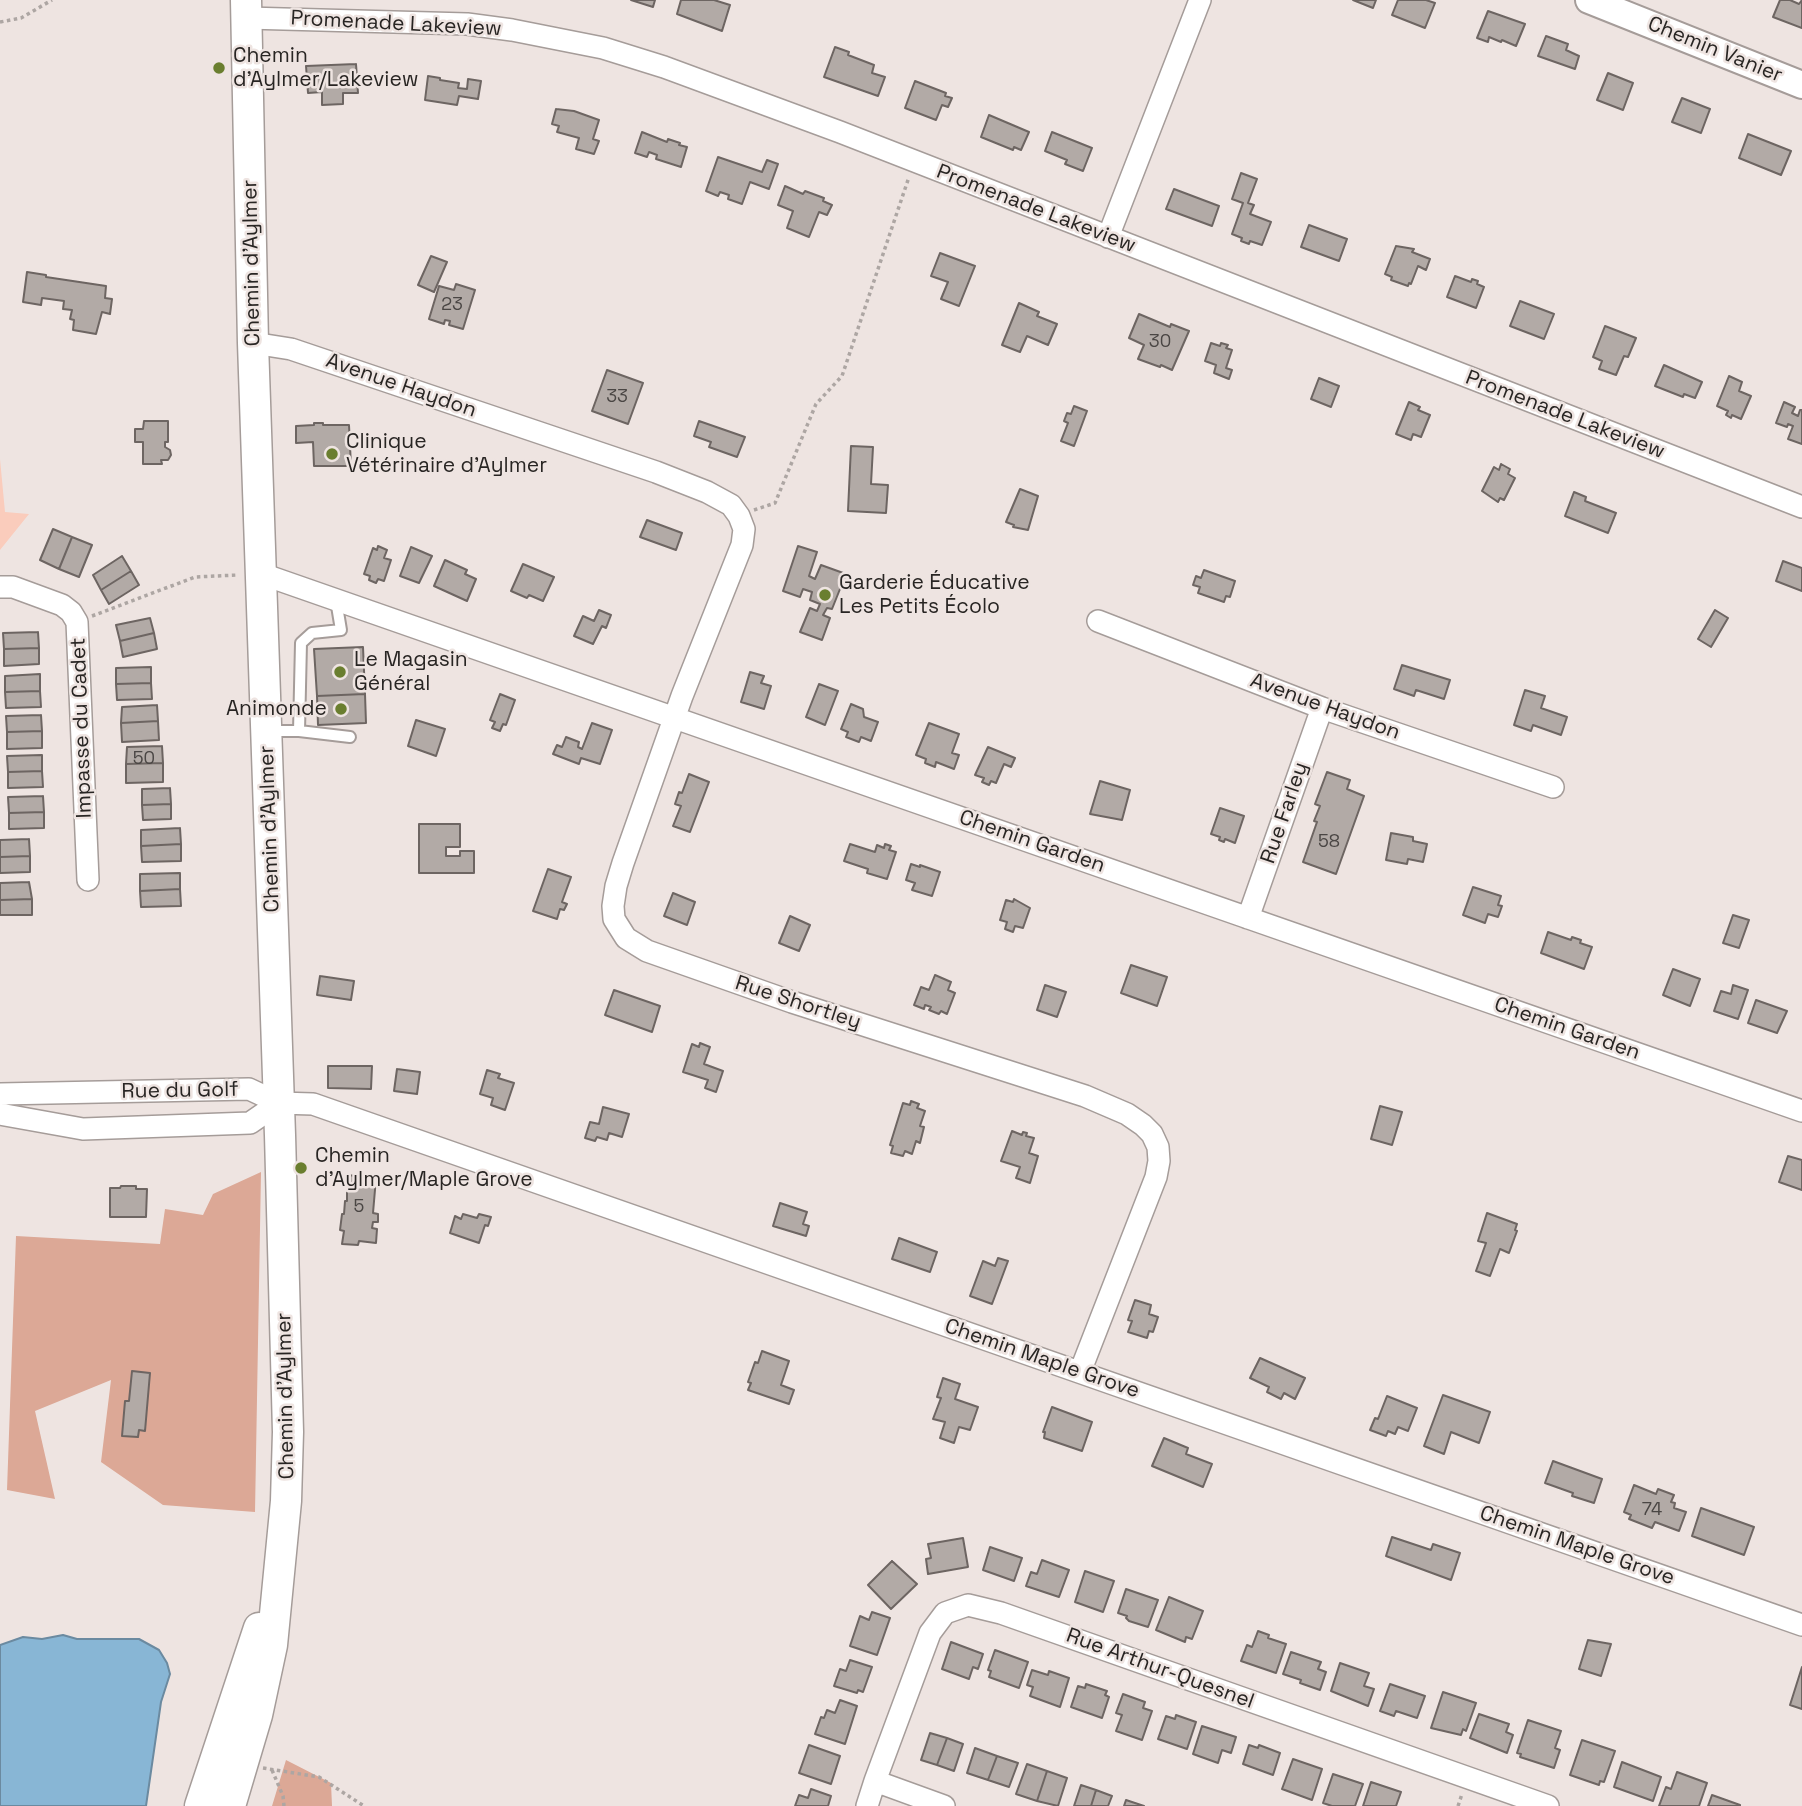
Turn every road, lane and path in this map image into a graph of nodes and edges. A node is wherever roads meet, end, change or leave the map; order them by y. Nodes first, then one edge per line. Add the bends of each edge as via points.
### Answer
1 (52, 0) edge
2 (1200, 0) edge
3 (1589, 0) edge
4 (246, 9) edge
5 (0, 22) edge
6 (1802, 85) edge
7 (915, 161) junction
8 (1108, 237) junction
9 (253, 343) junction
10 (1802, 507) edge
11 (739, 516) junction
12 (262, 574) junction
13 (0, 587) edge
14 (336, 600) junction
15 (1098, 621) dead end
16 (77, 622) junction
17 (1322, 708) junction
18 (674, 717) junction
19 (267, 730) junction
20 (299, 731) junction
21 (350, 737) dead end
22 (1553, 787) dead end
23 (88, 880) dead end
24 (1248, 918) junction
25 (0, 1094) edge
26 (279, 1103) junction
27 (1802, 1111) edge
28 (0, 1114) edge
29 (1080, 1372) junction
30 (284, 1532) junction
31 (1802, 1625) edge
32 (258, 1768) dead end
33 (272, 1770) junction
34 (875, 1781) junction
35 (200, 1806) edge
36 (230, 1806) edge
37 (284, 1806) edge
38 (364, 1806) edge
39 (867, 1806) edge
40 (944, 1806) edge
41 (1548, 1806) edge

1 - 5 path via 21,18
2 - 8 street
3 - 6 street, Chemin Vanier
4 - 7 street, Promenade Lakeview via 467,24 603,48
4 - 9 main road, Chemin d'Aylmer
7 - 8 street, Promenade Lakeview
7 - 11 path via 842,376 816,404 775,503
8 - 10 street, Promenade Lakeview
9 - 11 street, Avenue Haydon via 291,349 656,472 720,498
9 - 12 main road, Chemin d'Aylmer
11 - 18 street, Rue Shortley via 744,529 742,545
12 - 14 street, Chemin Garden
12 - 16 path via 195,577
12 - 19 main road, Chemin d'Aylmer
13 - 16 street, Impasse du Cadet via 13,587 62,605
14 - 18 street, Chemin Garden
14 - 20 lane via 341,630 312,633 301,643
15 - 17 street, Avenue Haydon
16 - 23 street, Impasse du Cadet
17 - 22 street, Avenue Haydon
17 - 24 street, Rue Farley
18 - 24 street, Chemin Garden
18 - 29 street, Rue Shortley via 616,886 614,919 626,938 647,951 792,1002 1086,1096 1127,1114 1152,1134 1158,1147 1156,1177
19 - 20 lane
19 - 26 main road, Chemin d'Aylmer
20 - 21 lane
24 - 27 street, Chemin Garden
25 - 26 street, Rue du Golf via 249,1089
26 - 28 street, Rue du Golf via 250,1123 83,1129
26 - 29 street, Chemin Maple Grove via 313,1104
26 - 30 main road, Chemin d'Aylmer via 288,1432
29 - 31 street, Chemin Maple Grove
30 - 35 main road, Chemin d'Aylmer via 264,1611
30 - 36 main road, Chemin d'Aylmer via 265,1681
32 - 33 path
33 - 37 path
33 - 38 path via 319,1777
34 - 39 street, Rue Arthur-Quesnel
34 - 40 street
34 - 41 street, Rue Arthur-Quesnel via 930,1633 945,1613 968,1605

